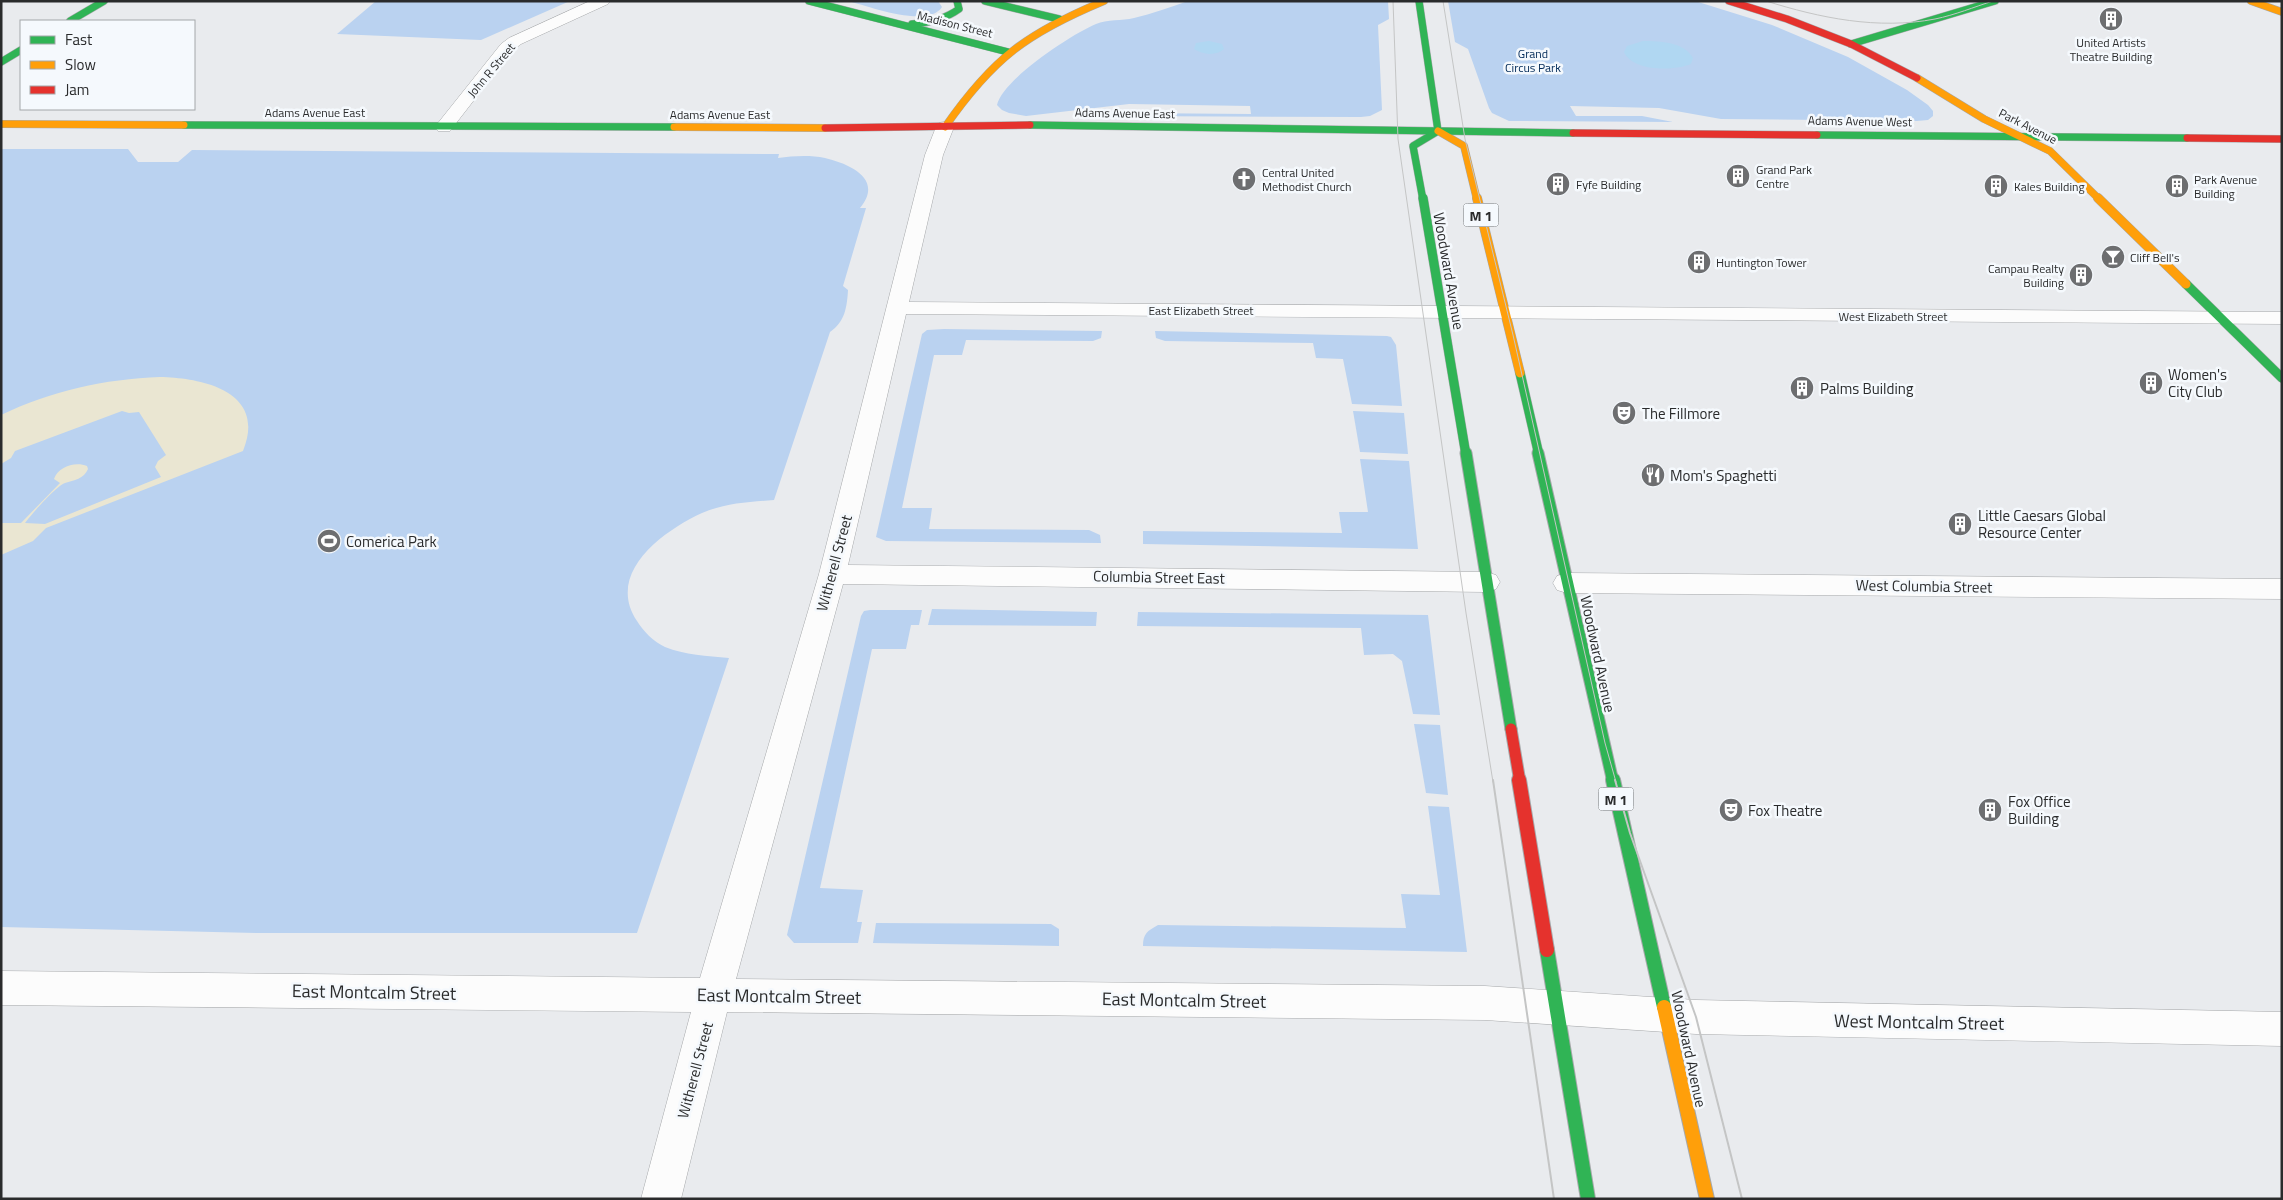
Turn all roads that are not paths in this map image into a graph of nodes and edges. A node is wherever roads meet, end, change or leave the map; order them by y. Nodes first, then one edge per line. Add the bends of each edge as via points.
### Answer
1 (104, 1) edge
2 (603, 1) edge
3 (809, 1) edge
4 (957, 1) edge
5 (986, 1) edge
6 (1104, 1) edge
7 (1419, 1) edge
8 (1729, 1) edge
9 (1995, 1) edge
10 (2251, 1) edge
11 (2282, 12) edge
12 (1059, 19) junction
13 (72, 20) edge
14 (889, 22) junction
15 (1851, 44) junction
16 (20, 51) edge
17 (1008, 52) junction
18 (1, 62) edge
19 (1, 124) edge
20 (444, 127) junction
21 (945, 127) junction
22 (1438, 130) junction
23 (2016, 135) junction
24 (2282, 139) edge
25 (896, 308) junction
26 (1441, 312) junction
27 (1505, 314) junction
28 (2220, 318) junction
29 (2282, 318) edge
30 (2282, 378) edge
31 (832, 574) junction
32 (1486, 582) junction
33 (1567, 583) junction
34 (2282, 590) edge
35 (1, 988) edge
36 (715, 995) junction
37 (1556, 1008) junction
38 (1665, 1016) junction
39 (2282, 1028) edge
40 (661, 1199) edge
41 (1588, 1199) edge
42 (1707, 1199) edge

1 - 13 street
2 - 20 street, John R Street via 515,41
3 - 14 street, Madison Street
4 - 14 street via 959,9 942,20 917,24
5 - 12 street, Madison Street
6 - 12 street, Witherell Street
7 - 22 street
8 - 15 street, Park Avenue
9 - 15 street
10 - 11 street
12 - 17 street, Witherell Street
14 - 17 street, Madison Street
15 - 23 street, Park Avenue
16 - 18 street
17 - 21 street, Witherell Street via 970,90
19 - 20 street, Adams Avenue East
20 - 21 street, Adams Avenue East
21 - 22 street, Adams Avenue East
21 - 25 street, Witherell Street via 934,155
22 - 23 street, Adams Avenue West
22 - 26 street, Woodward Avenue via 1413,146
22 - 27 street, Woodward Avenue / M 1 via 1464,146
23 - 24 street, Adams Avenue West
23 - 28 street, Park Avenue via 2057,157
25 - 26 street, East Elizabeth Street
25 - 31 street, Witherell Street
26 - 27 street, East Elizabeth Street
26 - 32 street, Woodward Avenue
27 - 28 street, West Elizabeth Street
27 - 33 street, Woodward Avenue / M 1
28 - 29 street, West Elizabeth Street
28 - 30 street, Park Avenue
31 - 32 street, Columbia Street East
31 - 36 street, Witherell Street
32 - 37 street, Woodward Avenue
33 - 34 street, West Columbia Street
33 - 38 street, Woodward Avenue / M 1
35 - 36 street, East Montcalm Street
36 - 37 street, East Montcalm Street via 1485,1003
36 - 40 street, Witherell Street
37 - 38 street, West Montcalm Street
37 - 41 street, Woodward Avenue
38 - 39 street, West Montcalm Street
38 - 42 street, Woodward Avenue / M 1

